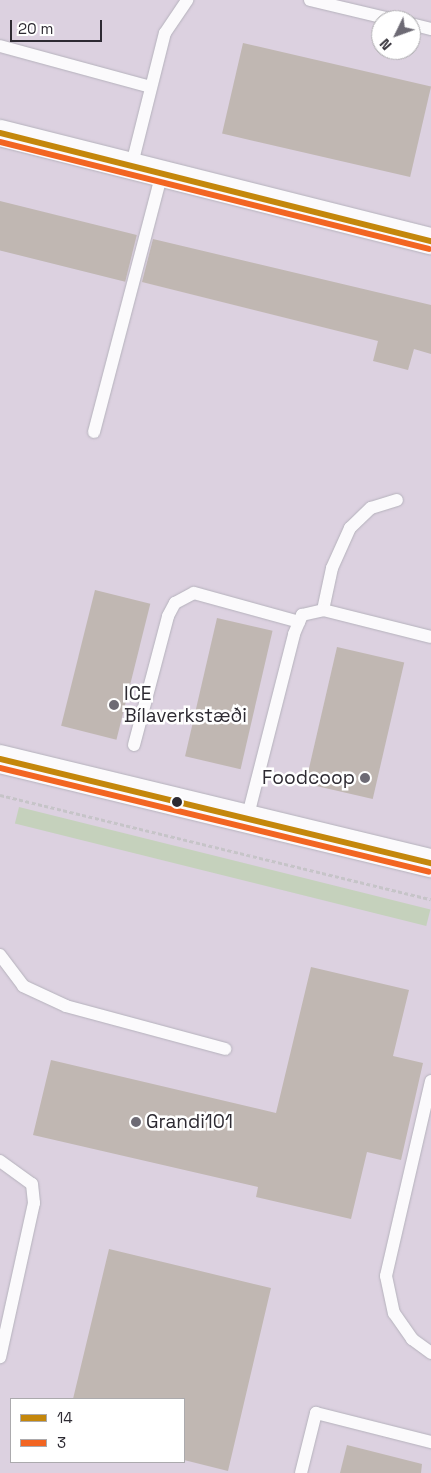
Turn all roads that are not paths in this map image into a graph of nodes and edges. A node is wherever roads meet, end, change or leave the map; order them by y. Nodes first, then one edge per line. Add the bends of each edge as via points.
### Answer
1 (187, 0) edge
2 (310, 0) edge
3 (371, 15) edge
4 (0, 46) edge
5 (151, 87) junction
6 (0, 133) edge
7 (132, 164) junction
8 (162, 172) junction
9 (431, 241) edge
10 (94, 432) dead end
11 (397, 500) dead end
12 (323, 610) junction
13 (299, 622) junction
14 (431, 637) edge
15 (134, 745) dead end
16 (0, 759) edge
17 (247, 818) junction
18 (431, 863) edge
19 (0, 955) edge
20 (225, 1050) dead end
21 (431, 1081) edge
22 (0, 1160) edge
23 (431, 1352) edge
24 (0, 1357) edge
25 (431, 1442) edge
26 (301, 1473) edge

1 - 5 lane via 165,34
2 - 3 lane
4 - 5 lane
5 - 7 lane
6 - 7 street
7 - 8 street
8 - 9 street
8 - 10 lane
11 - 12 lane via 370,508 350,528 332,568
12 - 13 lane via 302,616
12 - 14 lane
13 - 15 lane via 194,593 175,603 168,616
13 - 17 lane
16 - 17 street
17 - 18 street
19 - 20 lane via 23,986 66,1006
21 - 23 lane via 386,1276 394,1313 412,1339
22 - 24 lane via 32,1184 34,1203
25 - 26 lane via 316,1414

